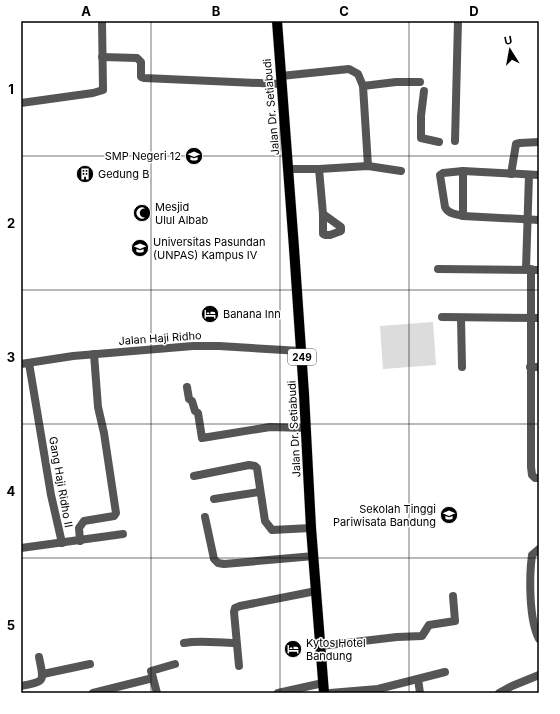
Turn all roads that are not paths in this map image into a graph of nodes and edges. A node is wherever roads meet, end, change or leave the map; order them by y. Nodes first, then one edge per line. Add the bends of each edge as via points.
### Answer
1 (102, 21) edge
2 (277, 21) edge
3 (458, 21) edge
4 (102, 57) junction
5 (281, 80) junction
6 (420, 82) dead end
7 (363, 86) junction
8 (424, 91) dead end
9 (21, 103) edge
10 (455, 141) dead end
11 (439, 142) dead end
12 (539, 142) edge
13 (368, 166) junction
14 (289, 169) junction
15 (319, 169) junction
16 (401, 171) dead end
17 (463, 171) junction
18 (511, 174) junction
19 (529, 175) junction
20 (539, 175) edge
21 (324, 214) dead end
22 (463, 216) junction
23 (527, 220) junction
24 (539, 220) edge
25 (438, 269) dead end
26 (532, 269) edge
27 (442, 317) dead end
28 (461, 318) junction
29 (530, 318) junction
30 (539, 318) edge
31 (301, 351) junction
32 (94, 354) junction
33 (25, 363) edge
34 (462, 367) dead end
35 (530, 367) junction
36 (539, 367) edge
37 (187, 387) dead end
38 (306, 428) junction
39 (194, 476) dead end
40 (539, 478) edge
41 (259, 492) junction
42 (214, 499) dead end
43 (205, 517) dead end
44 (312, 528) junction
45 (123, 534) dead end
46 (80, 541) junction
47 (62, 543) junction
48 (21, 548) edge
49 (539, 549) edge
50 (314, 556) junction
51 (316, 591) junction
52 (453, 596) dead end
53 (539, 640) edge
54 (184, 643) dead end
55 (236, 643) junction
56 (320, 646) junction
57 (39, 657) dead end
58 (90, 664) dead end
59 (176, 664) dead end
60 (239, 666) dead end
61 (445, 672) dead end
62 (43, 674) junction
63 (539, 675) edge
64 (153, 678) junction
65 (418, 679) junction
66 (21, 686) edge
67 (324, 688) edge
68 (377, 691) edge
69 (503, 692) edge
70 (94, 693) edge
71 (157, 693) edge
72 (278, 693) edge
73 (330, 693) edge
74 (420, 693) edge

1 - 4 street
2 - 5 main road, Jalan Dr. Setiabudi / 249
3 - 10 street
4 - 5 street via 137,58 141,62 141,77 144,78
4 - 9 street via 104,88 101,92
5 - 7 street via 349,69 358,74
5 - 14 main road, Jalan Dr. Setiabudi / 249
6 - 7 street
7 - 13 street
8 - 11 street via 421,138
12 - 18 street via 516,144
13 - 15 street
13 - 16 street
14 - 15 street
14 - 31 main road, Jalan Dr. Setiabudi / 249
15 - 21 street
17 - 18 street
17 - 22 street
17 - 22 street via 440,175 446,210
18 - 19 street
19 - 20 street
19 - 23 street
22 - 23 street
23 - 24 street
23 - 26 street
25 - 26 street
26 - 29 street
27 - 28 street
28 - 29 street
28 - 34 street
29 - 30 street
29 - 35 street
31 - 32 street, Jalan Haji Ridho via 193,346
31 - 38 main road, Jalan Dr. Setiabudi / 249
32 - 33 street, Jalan Haji Ridho
32 - 46 street via 98,407 116,513 114,516 84,521 79,528
33 - 47 street, Gang Haji Ridho II
35 - 36 street
35 - 40 street via 531,467 532,475
37 - 38 street via 189,399 198,413 202,438 270,427
38 - 44 main road, Jalan Dr. Setiabudi / 249
39 - 41 street via 248,465 255,466
41 - 42 street
41 - 44 street via 265,520 272,530
43 - 50 street via 214,559 218,563
44 - 50 main road, Jalan Dr. Setiabudi / 249
45 - 46 street, Gang Haji Ridho II
46 - 47 street, Gang Haji Ridho II
47 - 48 street
49 - 53 street via 532,554 531,589 532,621
50 - 51 main road, Jalan Dr. Setiabudi / 249
51 - 55 street via 238,606 234,612
51 - 56 main road, Jalan Dr. Setiabudi / 249
52 - 56 street via 455,621 429,625 422,636
54 - 55 street
55 - 60 street
56 - 67 main road, Jalan Dr. Setiabudi / 249
57 - 62 street
58 - 62 street
59 - 64 street via 152,671
61 - 65 street
62 - 66 street via 38,682
63 - 69 street
64 - 70 street
64 - 71 street
65 - 68 street
65 - 74 street
67 - 72 street
68 - 73 street

